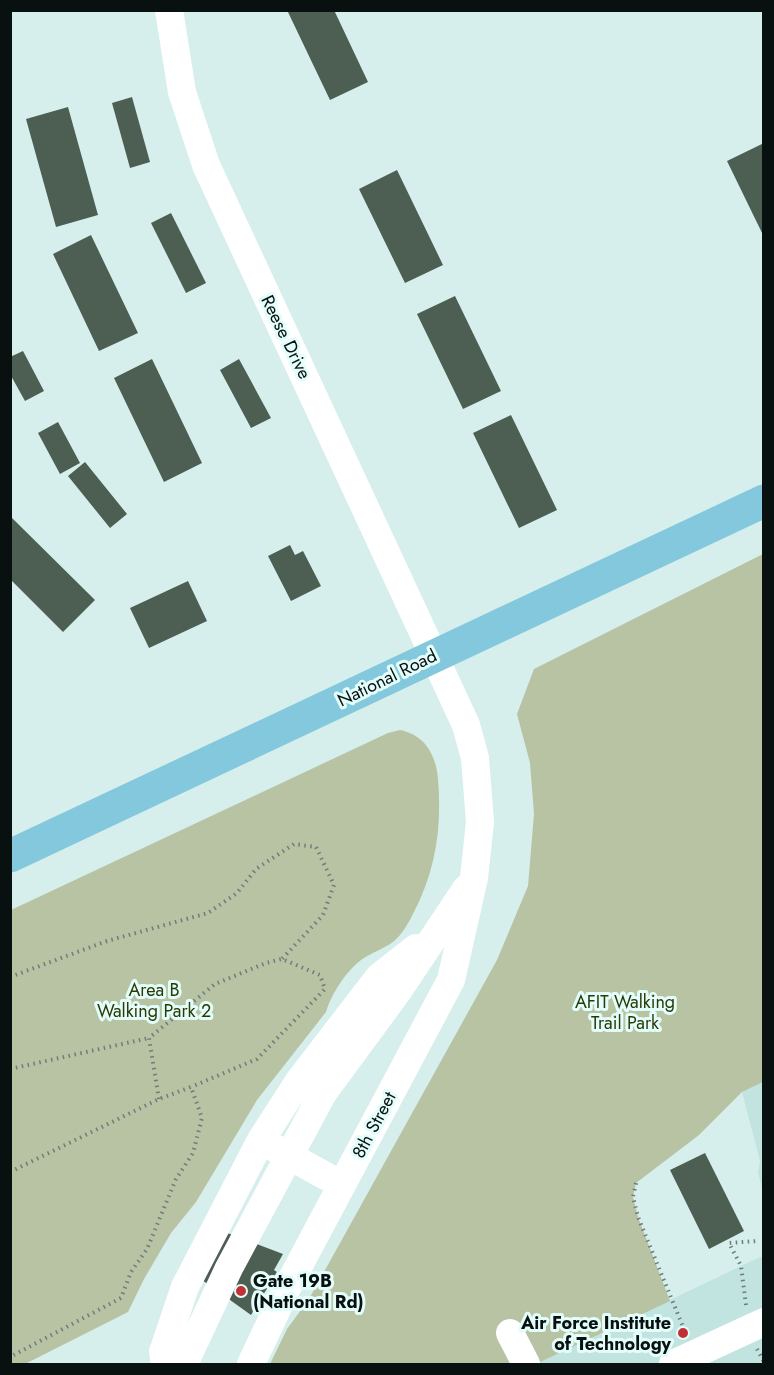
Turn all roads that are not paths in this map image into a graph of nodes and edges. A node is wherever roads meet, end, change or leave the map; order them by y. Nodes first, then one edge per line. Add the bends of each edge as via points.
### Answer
1 (169, 10) edge
2 (764, 501) edge
3 (434, 655) junction
4 (10, 856) edge
5 (474, 878) junction
6 (432, 936) junction
7 (281, 1151) junction
8 (342, 1185) junction
9 (755, 1326) edge
10 (510, 1333) dead end
11 (690, 1361) edge
12 (165, 1365) edge
13 (173, 1365) edge
14 (184, 1365) edge
15 (194, 1365) edge
16 (250, 1365) edge
17 (526, 1365) edge

1 - 3 street, Reese Drive via 182,92 206,165
2 - 3 main road, National Road
3 - 4 main road, National Road
3 - 5 street, 8th Street via 466,725 476,758 480,822
5 - 6 street, 8th Street
5 - 8 street, 8th Street via 450,980
6 - 7 street via 405,1002 335,1098
6 - 7 street via 379,977 299,1081
7 - 8 street
7 - 12 street via 185,1287 163,1352
7 - 13 street via 200,1291
7 - 14 street
7 - 15 street
8 - 16 street, 8th Street
9 - 11 street
10 - 17 street

